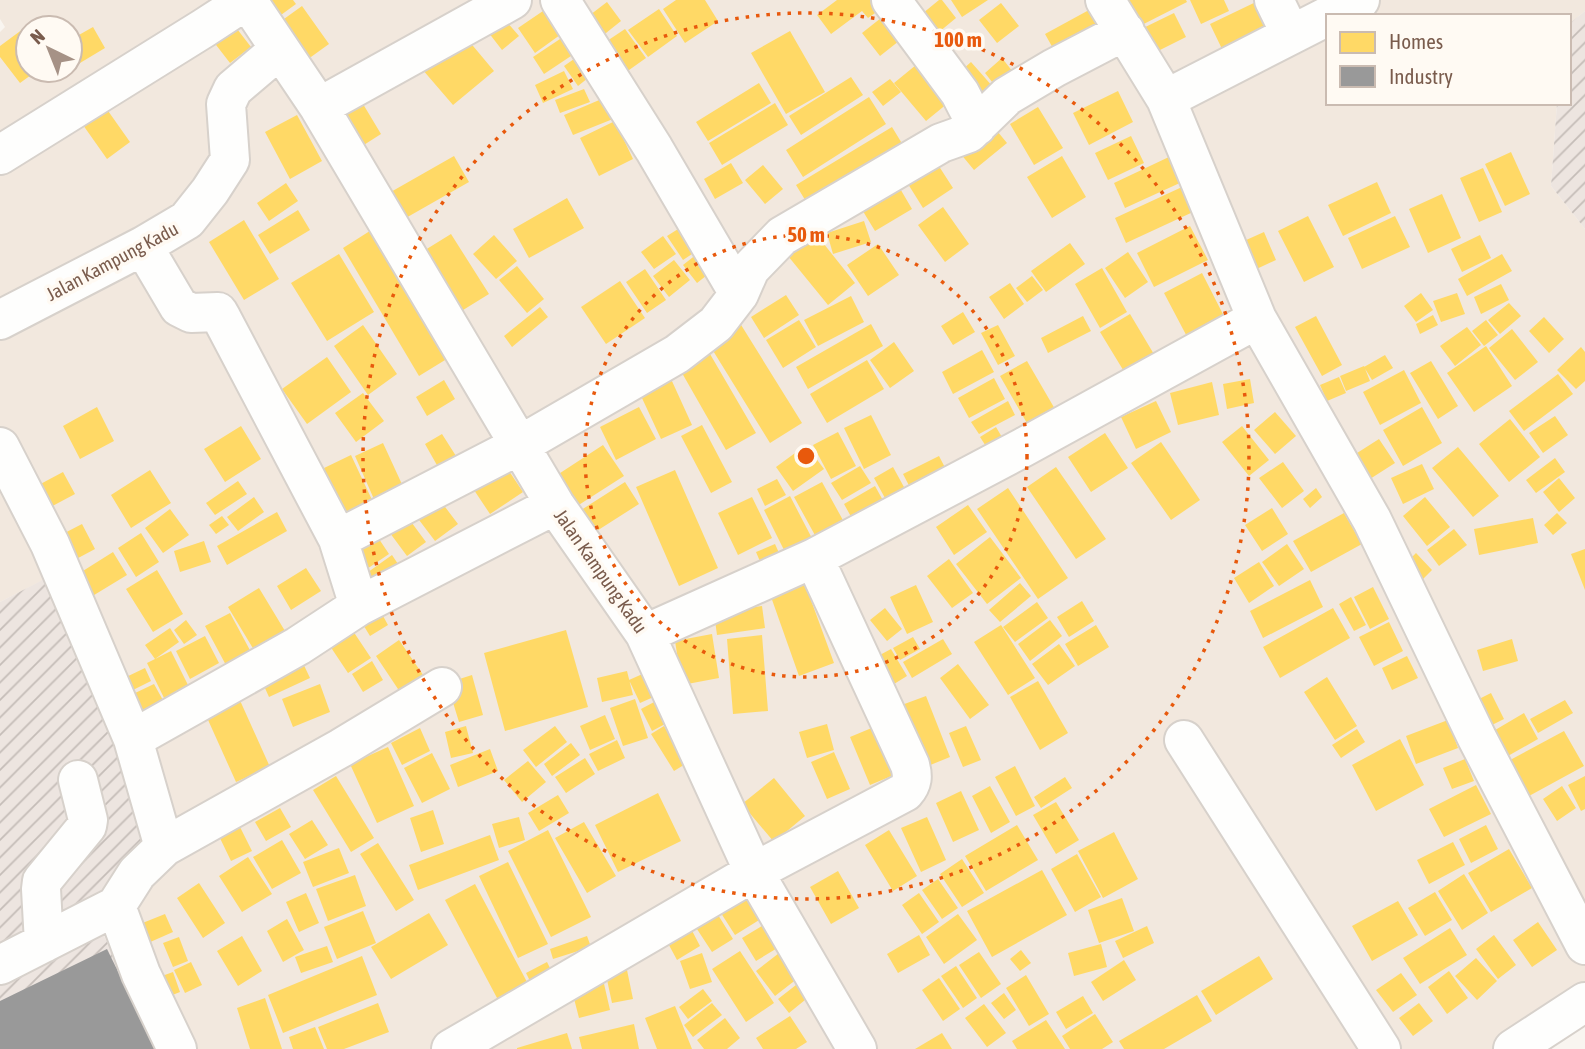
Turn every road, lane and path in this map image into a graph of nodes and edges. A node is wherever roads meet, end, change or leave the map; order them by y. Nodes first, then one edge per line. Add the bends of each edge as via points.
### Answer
1 (512, 0) edge
2 (560, 0) edge
3 (891, 0) edge
4 (1275, 0) edge
5 (1360, 0) edge
6 (1332, 14) edge
7 (1115, 16) edge
8 (1326, 17) edge
9 (1291, 35) junction
10 (280, 49) junction
11 (1166, 99) junction
12 (319, 107) junction
13 (977, 126) junction
14 (0, 155) edge
15 (143, 246) junction
16 (739, 294) junction
17 (1257, 319) junction
18 (0, 320) edge
19 (520, 445) junction
20 (0, 447) edge
21 (555, 505) junction
22 (338, 539) junction
23 (814, 558) junction
24 (359, 606) junction
25 (645, 634) junction
26 (442, 687) dead end
27 (133, 739) junction
28 (1184, 740) dead end
29 (78, 780) dead end
30 (164, 847) junction
31 (754, 873) junction
32 (116, 906) junction
33 (44, 943) junction
34 (1585, 945) edge
35 (0, 965) edge
36 (1585, 1002) edge
37 (177, 1049) edge
38 (451, 1049) edge
39 (857, 1049) edge
40 (1381, 1049) edge
41 (1513, 1049) edge

1 - 12 street
2 - 16 street
3 - 13 street via 960,93
4 - 9 street
5 - 6 street
7 - 11 street
7 - 13 street via 1054,68 1007,96
8 - 9 street
9 - 11 street
10 - 12 street, Jalan Kampung Kadu
10 - 14 street, Jalan Kampung Kadu via 247,0
10 - 15 street, Jalan Kampung Kadu via 233,89 226,104 230,160 210,191 187,220
11 - 17 street
12 - 19 street, Jalan Kampung Kadu
13 - 16 street via 782,236 750,268
15 - 18 street, Jalan Kampung Kadu
15 - 22 street via 179,307 191,313 218,312
16 - 19 street via 716,324 677,354
17 - 23 street
17 - 34 street via 1372,520 1477,738
19 - 21 street, Jalan Kampung Kadu
19 - 22 street
20 - 27 street via 50,544
21 - 24 street
21 - 25 street, Jalan Kampung Kadu
22 - 24 street
23 - 25 street
23 - 31 street via 910,765 911,785
24 - 27 street via 298,646
25 - 31 street, Jalan Kampung Kadu
26 - 30 street
27 - 30 street
28 - 40 street
29 - 33 street via 87,826 42,881
30 - 32 street via 136,873
31 - 38 street
31 - 39 street, Jalan Kampung Kadu
32 - 33 street
32 - 37 street via 141,974
33 - 35 street
36 - 41 street

